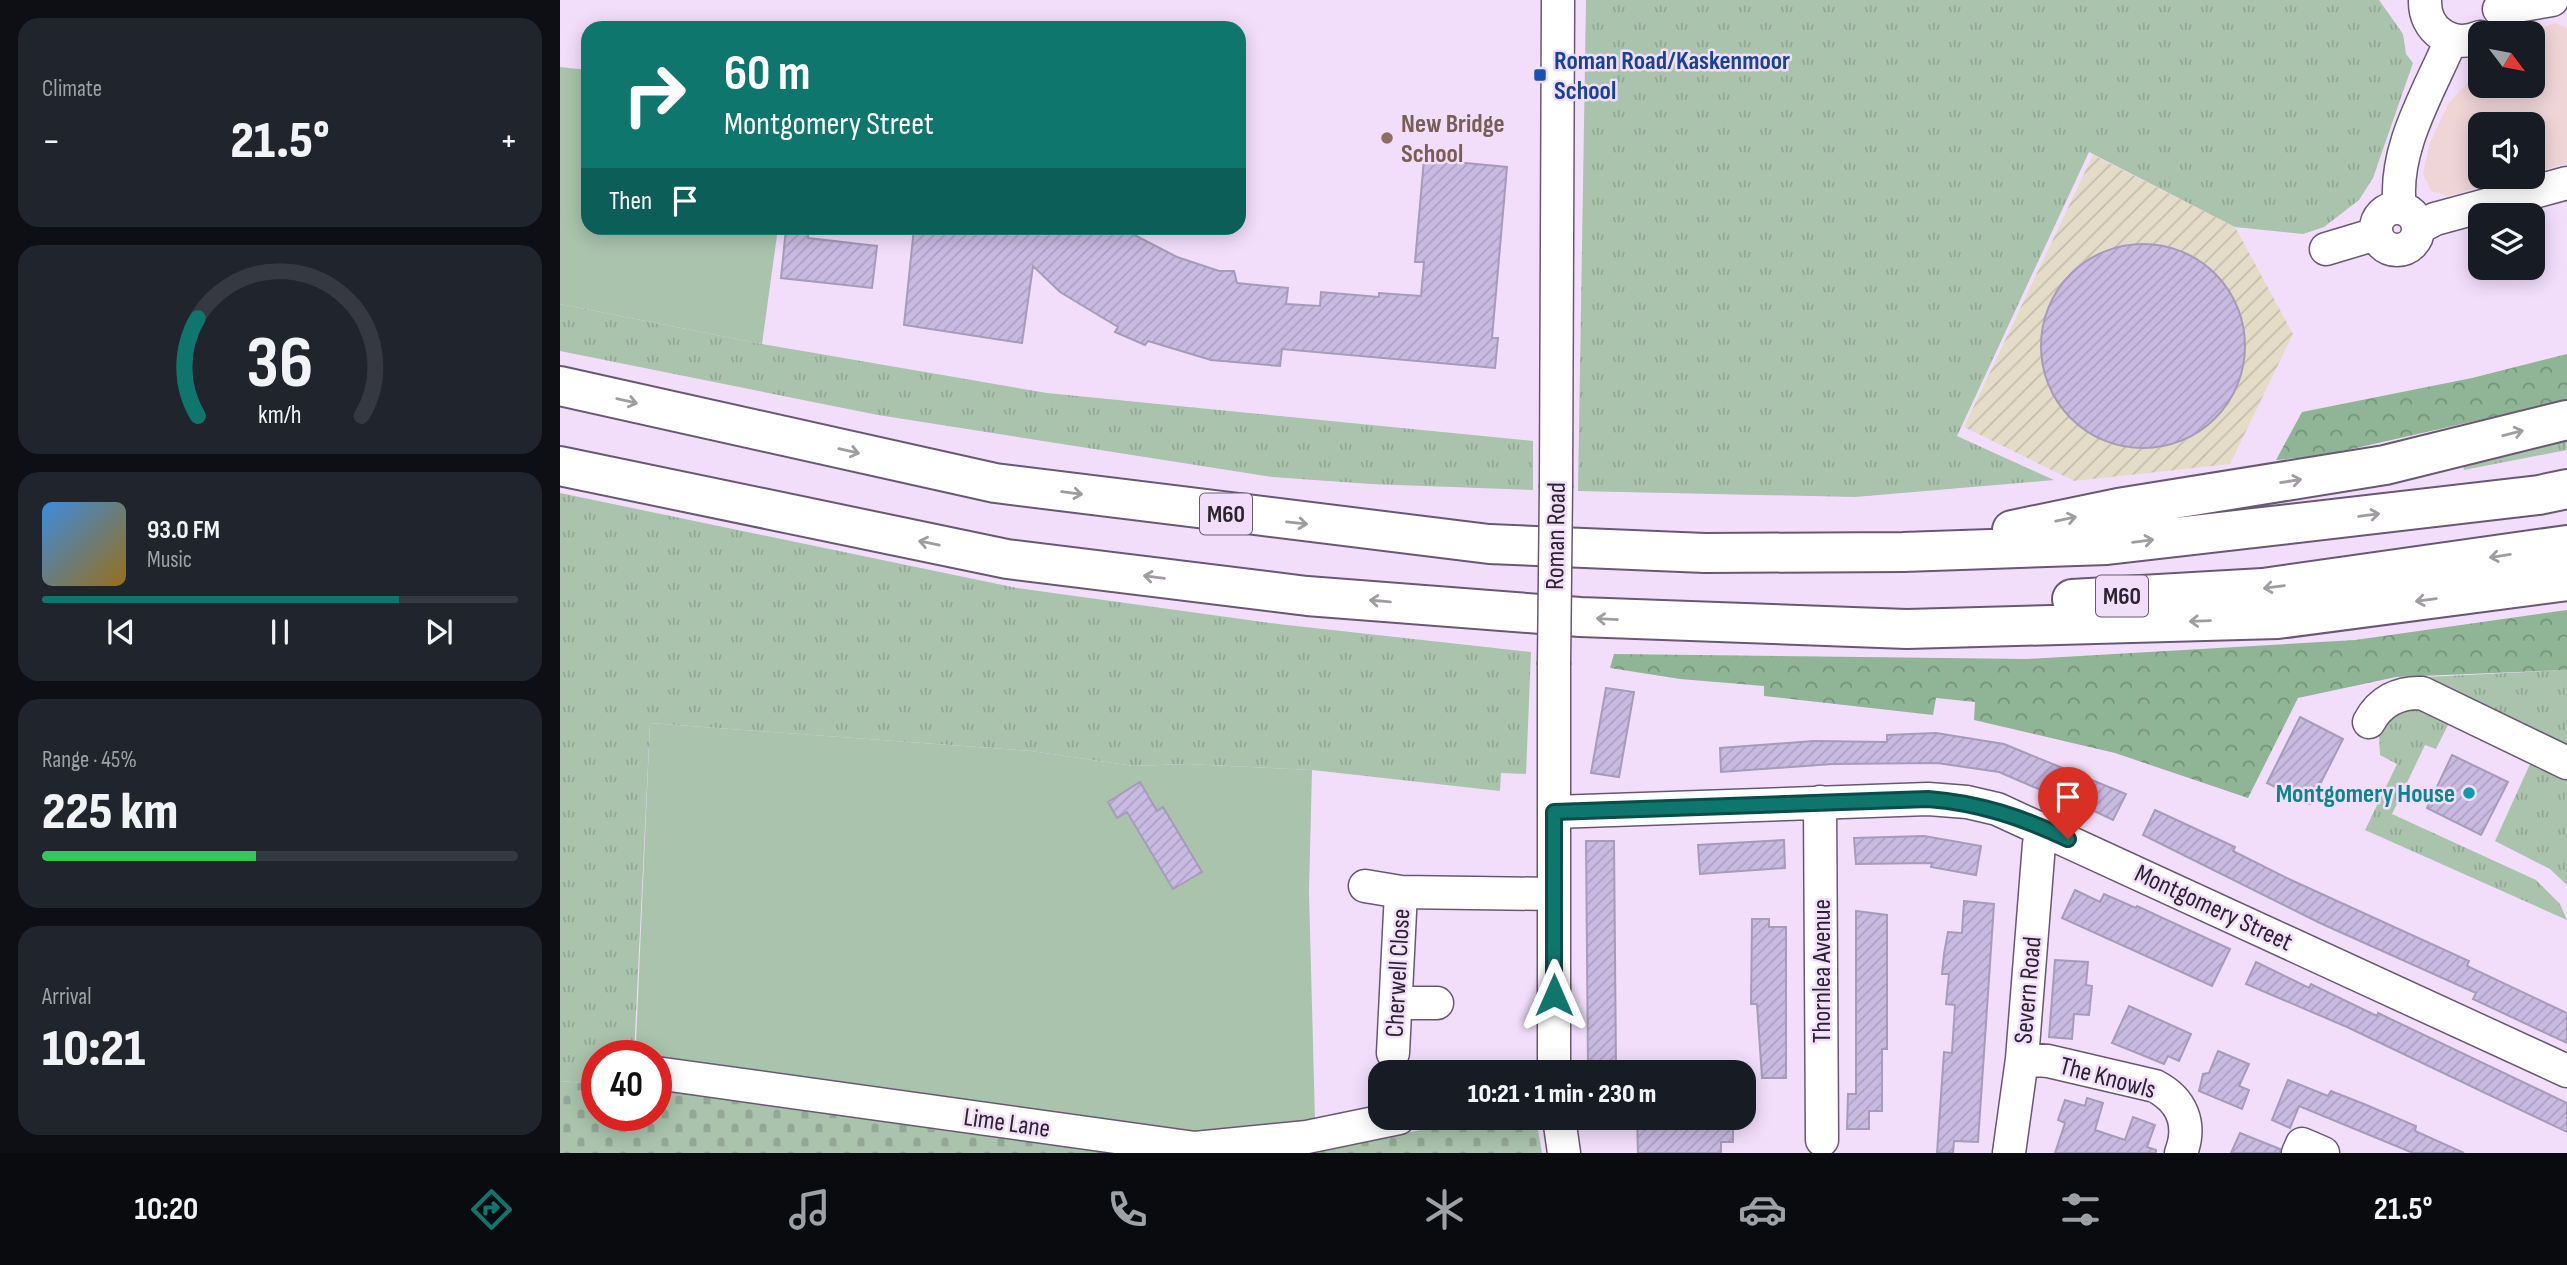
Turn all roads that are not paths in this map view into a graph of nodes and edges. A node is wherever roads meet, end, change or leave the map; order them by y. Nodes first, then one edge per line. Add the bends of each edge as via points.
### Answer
1 (1558, 0) edge
2 (2425, 0) edge
3 (2552, 0) edge
4 (2494, 14) edge
5 (2466, 39) edge
6 (2567, 183) edge
7 (2409, 218) junction
8 (2326, 249) dead end
9 (560, 386) edge
10 (2567, 419) edge
11 (560, 466) edge
12 (2567, 489) edge
13 (2567, 545) edge
14 (1903, 552) junction
15 (2567, 581) edge
16 (1675, 623) junction
17 (2369, 722) dead end
18 (2567, 763) edge
19 (1820, 802) junction
20 (1554, 812) junction
21 (2043, 828) junction
22 (1365, 886) dead end
23 (1401, 892) junction
24 (1554, 894) junction
25 (1398, 1003) junction
26 (1437, 1003) dead end
27 (1393, 1053) dead end
28 (2022, 1059) junction
29 (1554, 1060) edge
30 (2567, 1071) edge
31 (672, 1075) edge
32 (1368, 1124) edge
33 (1561, 1130) edge
34 (1828, 1148) edge
35 (1564, 1153) edge
36 (2009, 1153) edge
37 (2181, 1153) edge
38 (2298, 1153) edge
39 (2323, 1153) edge

1 - 20 street, Roman Road, bridge
2 - 5 street via 2435,30
3 - 4 street
5 - 7 street via 2407,144 2398,192
6 - 7 street via 2435,219
7 - 8 street via 2390,209 2381,215 2376,234
9 -> 14 highway, M60 via 995,483 1285,521 1489,544 1706,553
14 -> 10 highway, M60 via 2118,509 2385,465
16 -> 11 highway, M60 via 1307,596 1007,559
14 -> 12 highway, M60 via 2107,545
13 -> 16 highway, M60 via 2263,588
15 -> 16 highway, M60 via 2277,619 1907,629
17 - 18 street via 2388,700 2406,692 2422,693
19 - 20 street, Montgomery Street
19 - 21 street, Montgomery Street via 1967,802
19 - 34 street, Thornlea Avenue
20 - 24 street, Roman Road
21 - 28 street, Severn Road
21 - 30 street, Montgomery Street
22 - 23 street, Cherwell Close
23 - 24 street, Cherwell Close
23 - 25 street, Cherwell Close
24 - 29 street, Roman Road
25 - 26 street
25 - 27 street, Cherwell Close
28 - 36 street, Severn Road
28 - 37 street, The Knowls via 2102,1073 2171,1094 2186,1117
31 - 32 street, Lime Lane via 1195,1148 1307,1137
33 - 35 street
38 - 39 street via 2302,1144

